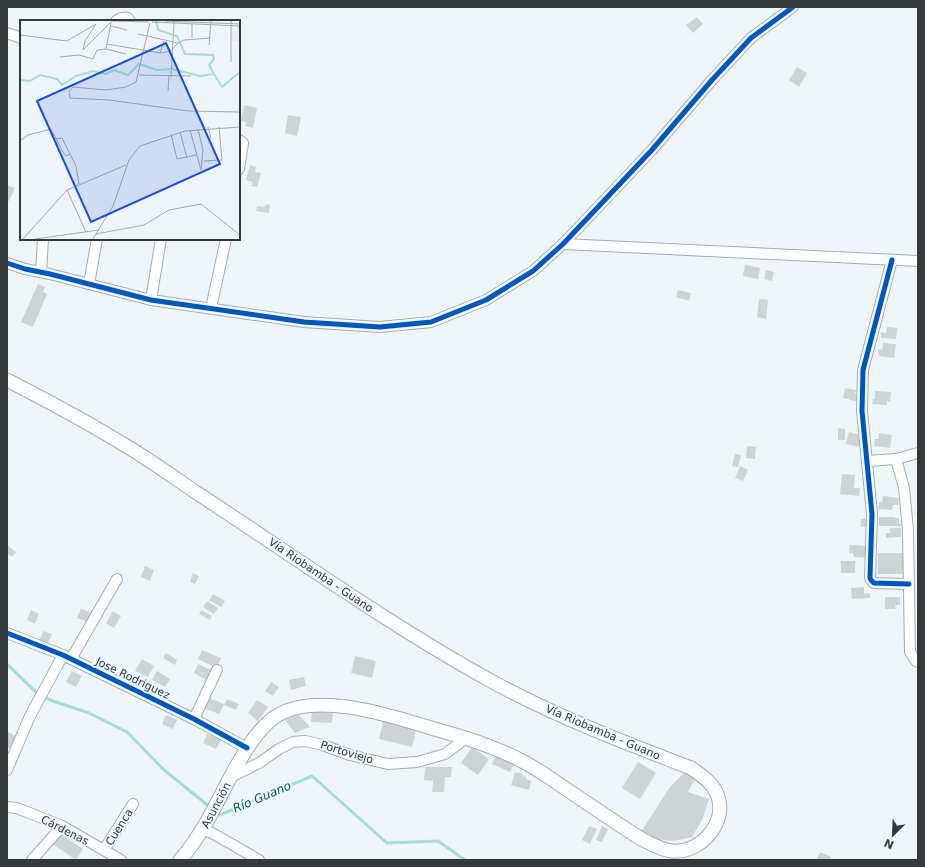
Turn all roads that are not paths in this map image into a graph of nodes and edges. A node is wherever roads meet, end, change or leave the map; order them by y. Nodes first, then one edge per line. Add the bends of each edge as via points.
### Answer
1 (793, 7) edge
2 (117, 20) edge
3 (129, 20) edge
4 (7, 33) edge
5 (20, 38) edge
6 (240, 141) edge
7 (240, 162) edge
8 (43, 240) edge
9 (97, 240) edge
10 (161, 240) edge
11 (226, 240) edge
12 (563, 244) junction
13 (892, 260) junction
14 (918, 261) edge
15 (7, 263) edge
16 (41, 272) junction
17 (89, 284) junction
18 (151, 300) junction
19 (212, 308) junction
20 (7, 380) edge
21 (918, 453) edge
22 (896, 459) junction
23 (867, 461) junction
24 (117, 579) dead end
25 (909, 584) junction
26 (7, 633) edge
27 (67, 657) junction
28 (918, 662) edge
29 (217, 670) dead end
30 (194, 719) junction
31 (466, 738) junction
32 (247, 748) junction
33 (7, 770) edge
34 (231, 777) junction
35 (133, 804) dead end
36 (7, 806) edge
37 (205, 825) junction
38 (62, 826) junction
39 (104, 850) junction
40 (32, 860) edge
41 (121, 860) edge
42 (180, 860) edge
43 (259, 860) edge

1 - 12 street via 751,38 651,151
2 - 3 street
4 - 5 street
6 - 7 street via 243,143
8 - 16 street
9 - 17 street
10 - 18 street
11 - 19 street
12 - 13 street
12 - 19 street via 533,270 486,300 431,322 380,327 304,322
13 - 14 street
13 - 23 street via 863,370 862,411
15 - 16 street
16 - 17 street
17 - 18 street
18 - 19 street
20 - 31 main road, Vía Riobamba - Guano via 51,402 129,448 348,594 491,681 556,714 691,768 702,775 717,793 718,819 709,836 701,843 684,850 660,848 643,840 525,762 491,746
21 - 22 street
22 - 23 street
22 - 25 street via 904,488
23 - 25 street via 872,514 871,580 874,583
24 - 27 street
25 - 28 street via 910,652
26 - 27 street, Jose Rodriguez
27 - 30 street, Jose Rodriguez
27 - 33 street via 47,684 30,716
29 - 30 street
30 - 32 street, Jose Rodriguez
31 - 32 main road, Vía Riobamba - Guano via 357,708 312,706 283,712 261,730
31 - 34 street, Portoviejo via 444,754 416,762 388,764 305,741 293,742
32 - 34 main road, Asunción
34 - 37 main road, Asunción
35 - 39 street, Cuenca
36 - 38 street, Cárdenas
37 - 42 main road, Asunción
37 - 43 street via 212,833
38 - 39 street, Cárdenas
38 - 40 street
39 - 41 street, Cárdenas

